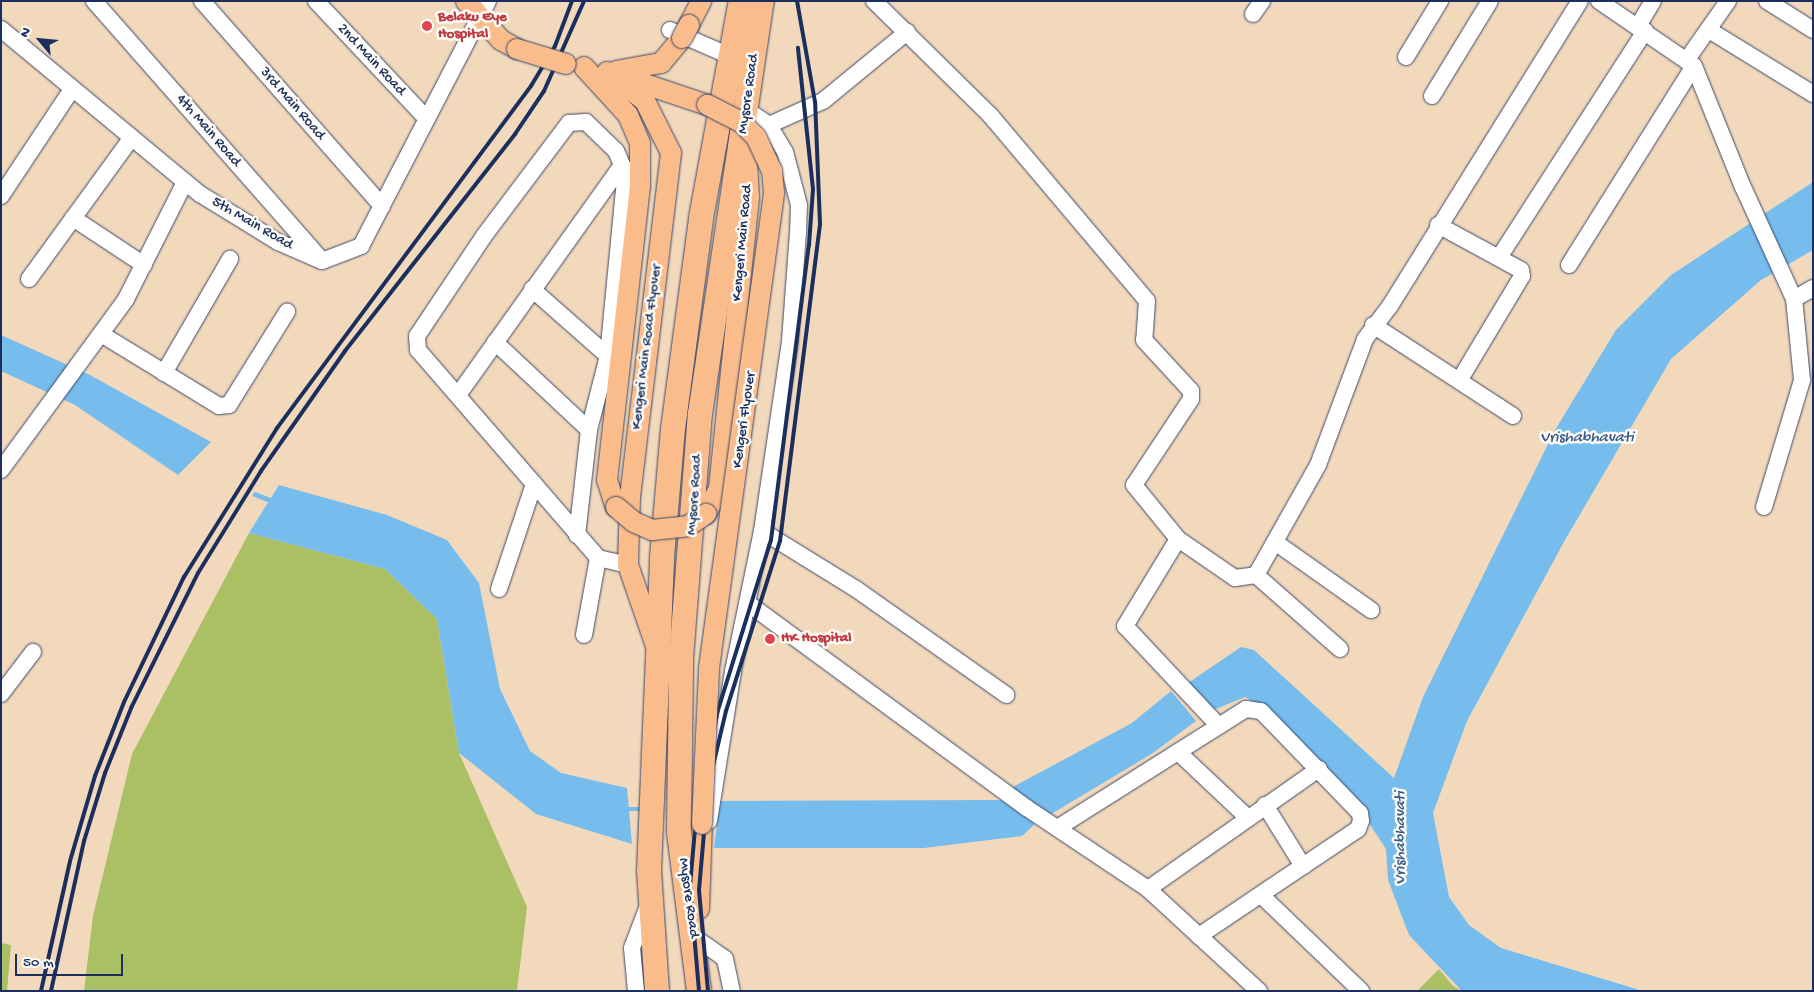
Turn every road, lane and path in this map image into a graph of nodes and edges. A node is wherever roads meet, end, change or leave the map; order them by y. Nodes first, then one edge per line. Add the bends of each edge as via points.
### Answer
1 (94, 1) edge
2 (202, 1) edge
3 (316, 1) edge
4 (466, 1) edge
5 (701, 1) edge
6 (874, 1) edge
7 (1440, 1) edge
8 (1490, 1) edge
9 (1580, 1) edge
10 (1599, 1) edge
11 (1653, 1) edge
12 (1728, 1) edge
13 (1767, 1) edge
14 (751, 7) edge
15 (484, 10) edge
16 (1, 28) edge
17 (1641, 28) junction
18 (670, 30) dead end
19 (1709, 30) junction
20 (1813, 30) edge
21 (907, 32) junction
22 (730, 56) junction
23 (1406, 57) dead end
24 (1691, 62) junction
25 (575, 66) junction
26 (607, 72) junction
27 (648, 85) junction
28 (72, 89) junction
29 (1813, 94) edge
30 (1432, 96) dead end
31 (427, 119) junction
32 (746, 122) junction
33 (769, 126) junction
34 (132, 138) junction
35 (622, 165) junction
36 (185, 182) junction
37 (1, 196) edge
38 (382, 206) junction
39 (74, 218) junction
40 (1438, 225) junction
41 (1500, 256) junction
42 (230, 258) dead end
43 (322, 261) junction
44 (144, 264) junction
45 (1569, 265) dead end
46 (29, 279) dead end
47 (1813, 288) edge
48 (532, 289) junction
49 (1793, 296) junction
50 (287, 312) dead end
51 (1373, 326) junction
52 (101, 334) junction
53 (495, 342) junction
54 (732, 354) joint
55 (608, 356) junction
56 (164, 372) junction
57 (1459, 381) junction
58 (1807, 384) edge
59 (458, 395) junction
60 (1513, 416) dead end
61 (589, 430) junction
62 (1, 470) edge
63 (534, 484) junction
64 (1764, 507) dead end
65 (762, 531) junction
66 (577, 535) junction
67 (1178, 538) junction
68 (1275, 542) junction
69 (598, 558) junction
70 (628, 565) junction
71 (1256, 575) junction
72 (499, 589) dead end
73 (749, 604) junction
74 (1371, 610) dead end
75 (584, 635) dead end
76 (655, 643) junction
77 (1340, 649) dead end
78 (33, 652) dead end
79 (1, 694) edge
80 (1006, 695) dead end
81 (1214, 721) junction
82 (1178, 752) junction
83 (1319, 769) junction
84 (1265, 805) junction
85 (1247, 817) junction
86 (1059, 826) junction
87 (701, 834) junction
88 (1304, 866) junction
89 (1148, 889) junction
90 (1261, 895) junction
91 (651, 900) junction
92 (1199, 936) junction
93 (694, 937) junction
94 (636, 991) edge
95 (657, 991) edge
96 (699, 991) edge
97 (732, 991) edge
98 (1259, 991) edge
99 (1361, 991) edge

1 - 43 street, 4th Main Road
2 - 38 street, 3rd Main Road
3 - 31 street, 2nd Main Road
4 - 15 main road
5 - 27 main road, bridge via 678,47 661,63
6 - 21 street
7 - 23 street
8 - 30 street
9 - 40 street
10 - 17 street
11 - 17 street
12 - 19 street
13 - 20 street
14 - 22 highway, Mysore Road
14 - 32 highway, Mysore Road
15 - 25 main road, bridge via 501,40 517,49
15 - 31 street
16 - 28 street, 5th Main Road
17 - 24 street
17 - 41 street
18 - 22 street
19 - 24 street
19 - 29 street
21 - 33 street via 824,101
21 - 67 street via 990,115 1147,301 1144,340 1186,383 1191,399 1134,485
22 - 76 highway, Mysore Road via 702,218 673,429
24 - 45 street
24 - 49 street via 1742,187
25 - 26 main road
25 - 54 main road, Kengeri Flyover, bridge via 628,115 640,143 638,202 607,480 616,507 634,522 652,530 671,528 688,526 706,514 719,488
26 - 27 main road, Kengeri Main Road Flyover
26 - 27 main road
27 - 70 main road, Kengeri Main Road Flyover via 671,153 630,497
27 - 87 main road, Kengeri Flyover, bridge via 707,105 741,122 756,137 772,171 774,193 709,668
28 - 34 street, 5th Main Road
28 - 37 street
31 - 38 street
32 - 33 street
32 - 54 main road, Kengeri Main Road via 749,197
32 - 93 highway, Mysore Road via 700,414 681,659 679,832
33 - 65 street via 785,152 799,206 790,341
34 - 36 street, 5th Main Road
34 - 39 street
35 - 48 street
35 - 55 street via 625,179
35 - 59 street via 616,151 586,122 569,123 484,236 417,336 418,350
36 - 43 street, 5th Main Road via 278,242
36 - 44 street
38 - 43 street via 361,246
39 - 44 street
39 - 46 street
40 - 41 street
40 - 51 street via 1390,306
41 - 57 street via 1517,266 1522,276
42 - 56 street
44 - 52 street
47 - 49 street
48 - 53 street
48 - 55 street
49 - 58 street
50 - 56 street via 229,405 219,406
51 - 57 street
51 - 68 street via 1318,465
52 - 56 street
52 - 62 street
53 - 59 street
53 - 61 street
55 - 61 street
57 - 60 street
58 - 64 street
59 - 63 street
61 - 66 street
63 - 66 street
63 - 72 street
65 - 73 street
65 - 80 street via 856,589
66 - 69 street
67 - 71 street via 1235,578
67 - 81 street via 1125,626
68 - 71 street
68 - 74 street
69 - 70 street
69 - 75 street
70 - 76 main road, Kengeri Main Road Flyover
71 - 77 street
73 - 86 street via 1027,808
73 - 87 street via 733,671 710,818
76 - 91 highway, Mysore Road via 650,792
78 - 79 street
81 - 82 street
81 - 83 street via 1246,709 1261,711
82 - 85 street
82 - 86 street
83 - 84 street
83 - 88 street via 1360,813 1362,821 1358,829
84 - 85 street
84 - 88 street
85 - 89 street
86 - 89 street
87 - 93 main road, Kengeri Flyover via 699,923
88 - 90 street
89 - 92 street
90 - 92 street
90 - 99 street
91 - 94 street via 632,948
91 - 95 highway, Mysore Road
92 - 98 street
93 - 96 highway, Mysore Road
93 - 97 street via 725,959

